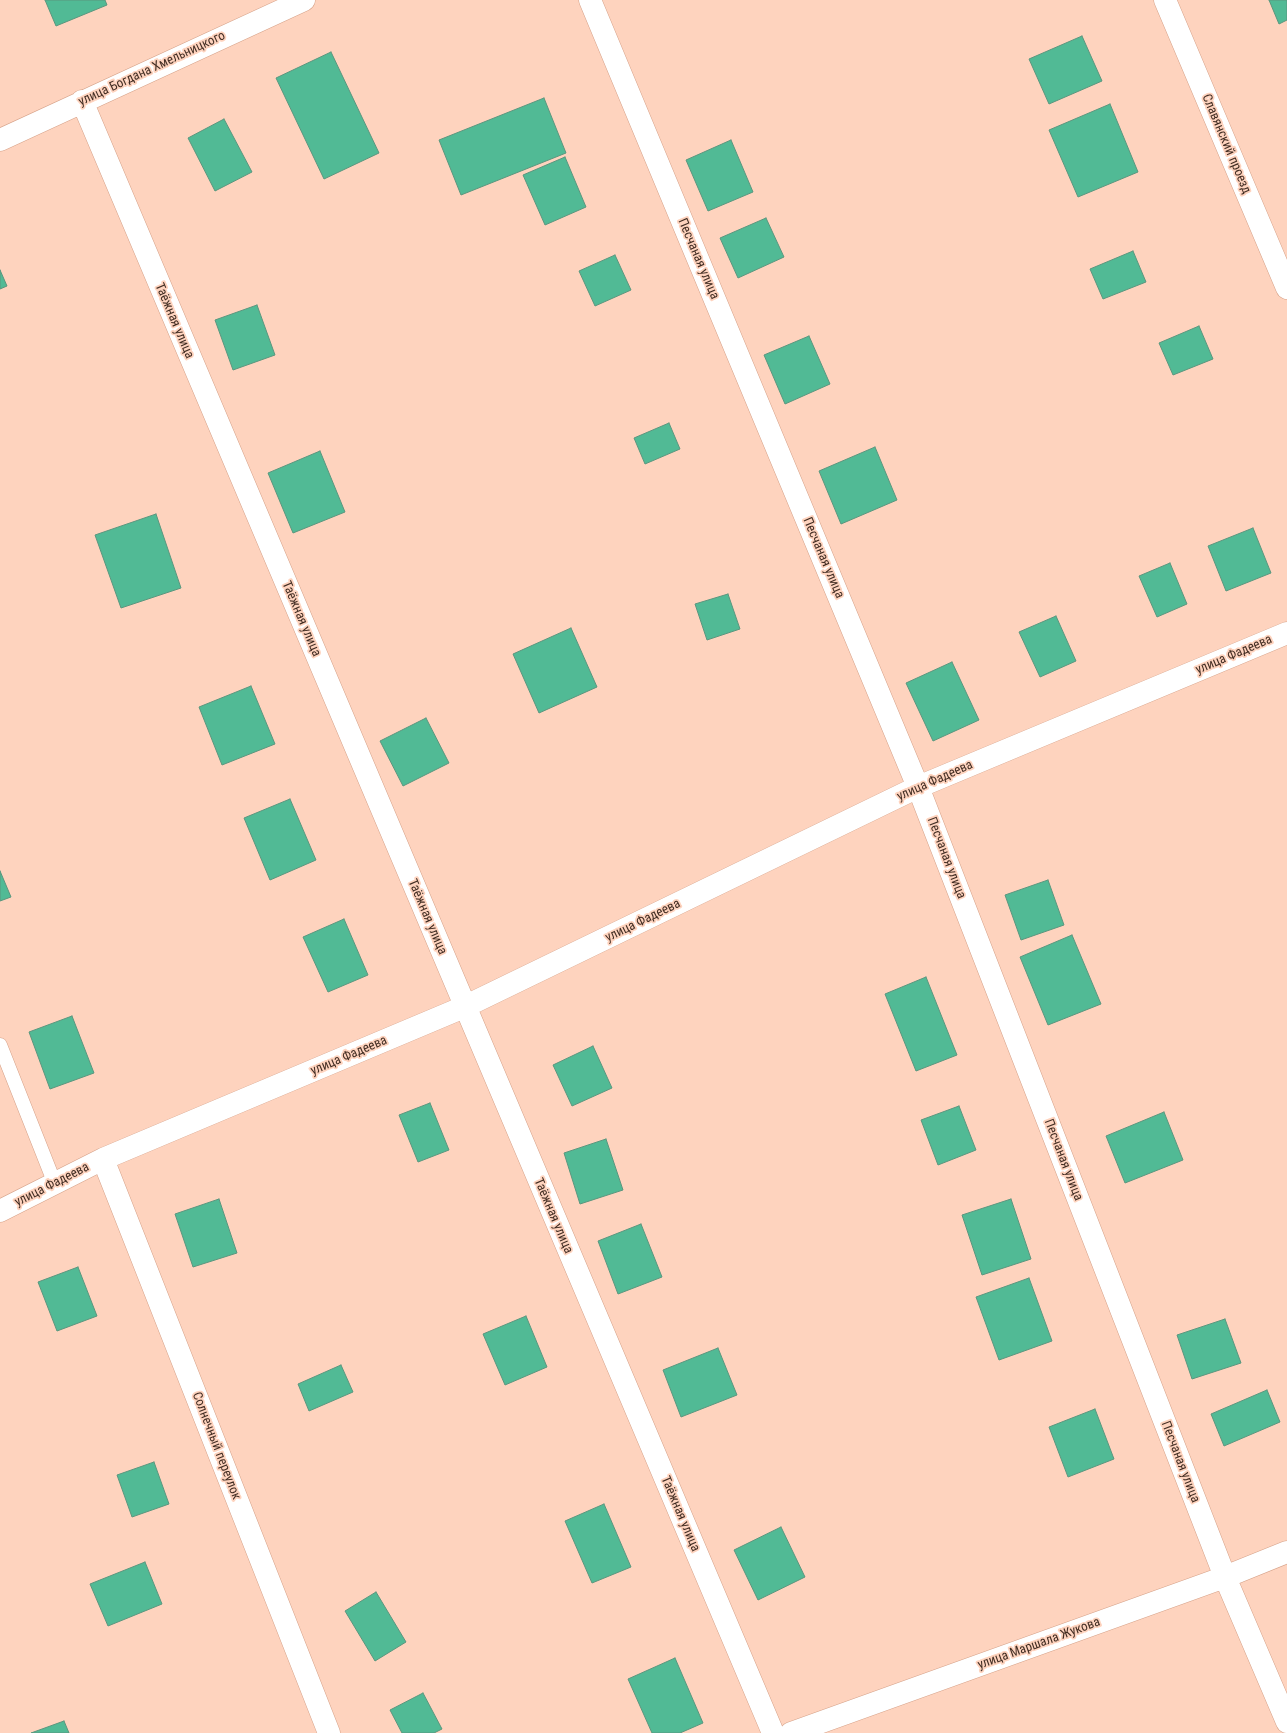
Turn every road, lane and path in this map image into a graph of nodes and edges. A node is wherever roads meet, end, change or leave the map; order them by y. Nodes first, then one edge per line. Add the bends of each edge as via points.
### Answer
1 (304, 0) edge
2 (590, 0) edge
3 (1165, 0) edge
4 (82, 101) junction
5 (0, 140) edge
6 (1287, 288) edge
7 (1287, 633) edge
8 (918, 787) junction
9 (464, 1007) junction
10 (0, 1045) edge
11 (103, 1159) junction
12 (55, 1184) junction
13 (0, 1212) edge
14 (1287, 1552) edge
15 (1225, 1577) junction
16 (1287, 1722) edge
17 (328, 1733) edge
18 (773, 1733) edge
19 (791, 1733) edge

1 - 4 street, улица Богдана Хмельницкого
2 - 8 street, Песчаная улица
3 - 6 street, Славянский проезд
4 - 5 street, улица Богдана Хмельницкого
4 - 9 street, Таёжная улица
7 - 8 street, улица Фадеева
8 - 9 street, улица Фадеева
8 - 15 street, Песчаная улица
9 - 11 street, улица Фадеева
9 - 18 street, Таёжная улица
10 - 12 lane
11 - 12 street, улица Фадеева
11 - 17 street, Солнечный переулок
12 - 13 street, улица Фадеева
14 - 15 street, улица Маршала Жукова
15 - 16 street, Песчаная улица
15 - 19 street, улица Маршала Жукова

